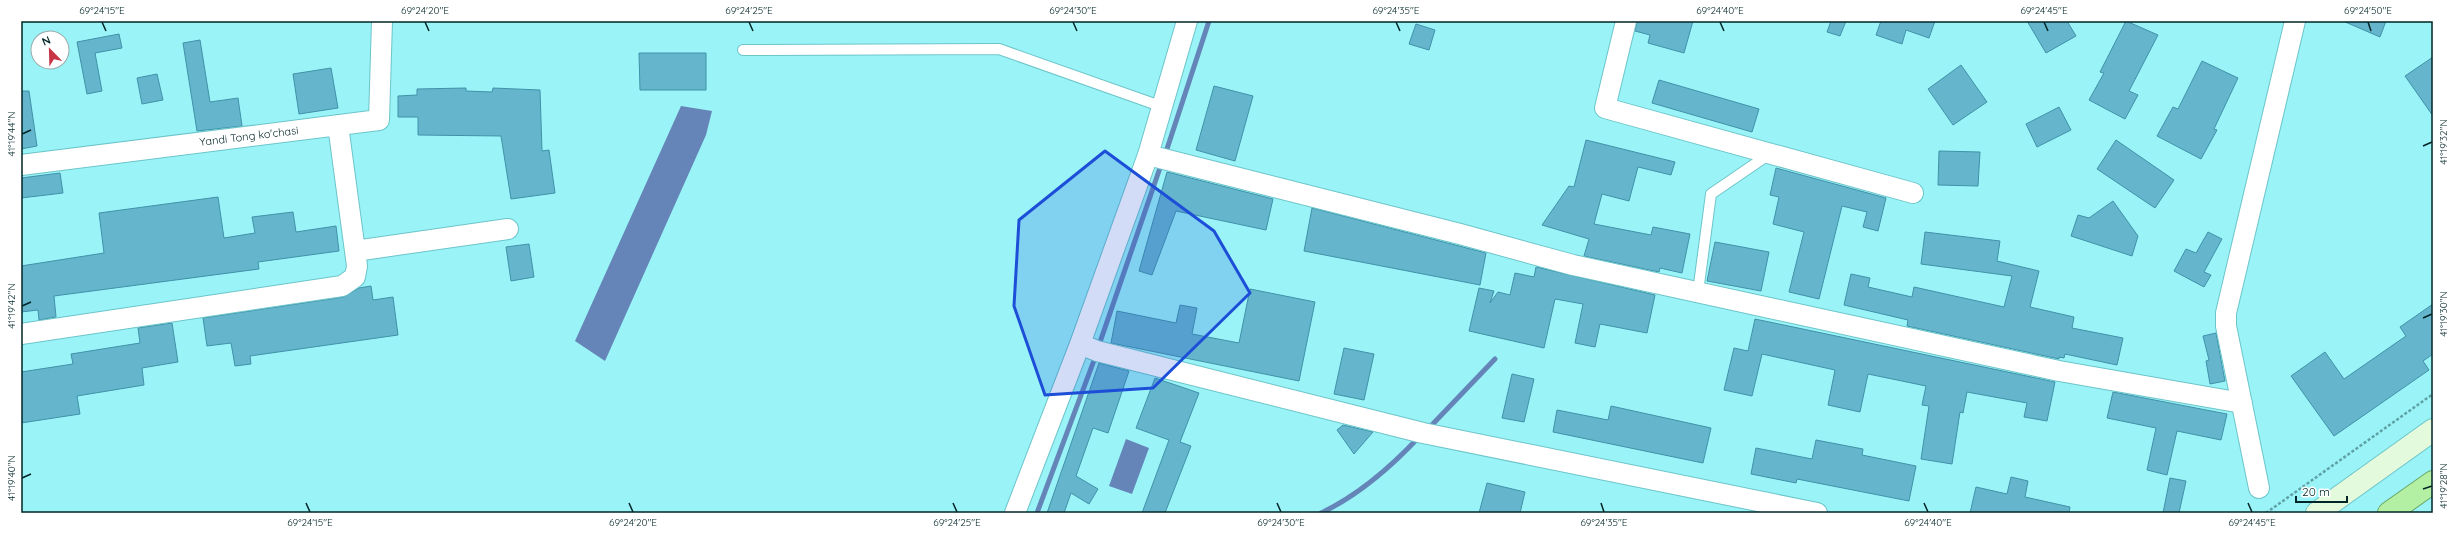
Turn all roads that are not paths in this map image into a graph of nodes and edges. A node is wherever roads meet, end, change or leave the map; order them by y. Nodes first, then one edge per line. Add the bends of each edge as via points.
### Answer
1 (382, 21) edge
2 (1188, 21) edge
3 (1626, 21) edge
4 (2295, 21) edge
5 (743, 50) dead end
6 (1163, 106) junction
7 (338, 125) junction
8 (1771, 153) junction
9 (1158, 158) junction
10 (21, 165) edge
11 (1913, 192) dead end
12 (508, 229) dead end
13 (355, 251) junction
14 (1698, 292) junction
15 (21, 334) edge
16 (1080, 344) junction
17 (2242, 403) junction
18 (2433, 430) edge
19 (2433, 482) edge
20 (2259, 488) dead end
21 (1780, 510) edge
22 (1015, 513) edge
23 (1817, 513) edge
24 (2317, 513) edge
25 (2389, 513) edge

1 - 7 street, Yandi Tong ko'chasi via 379,120
2 - 6 street
3 - 8 street via 1605,108
4 - 17 street via 2226,313 2226,326
5 - 6 lane via 999,49
6 - 9 street
7 - 10 street, Yandi Tong ko'chasi
7 - 13 street
8 - 11 street
8 - 14 lane via 1711,194
9 - 14 street via 1574,265
9 - 16 street
12 - 13 street
13 - 15 street via 355,277 342,286
14 - 17 street via 2059,371
16 - 21 street via 1105,353 1423,433
16 - 22 street
17 - 20 street
18 - 24 main road
19 - 25 highway
21 - 23 street

